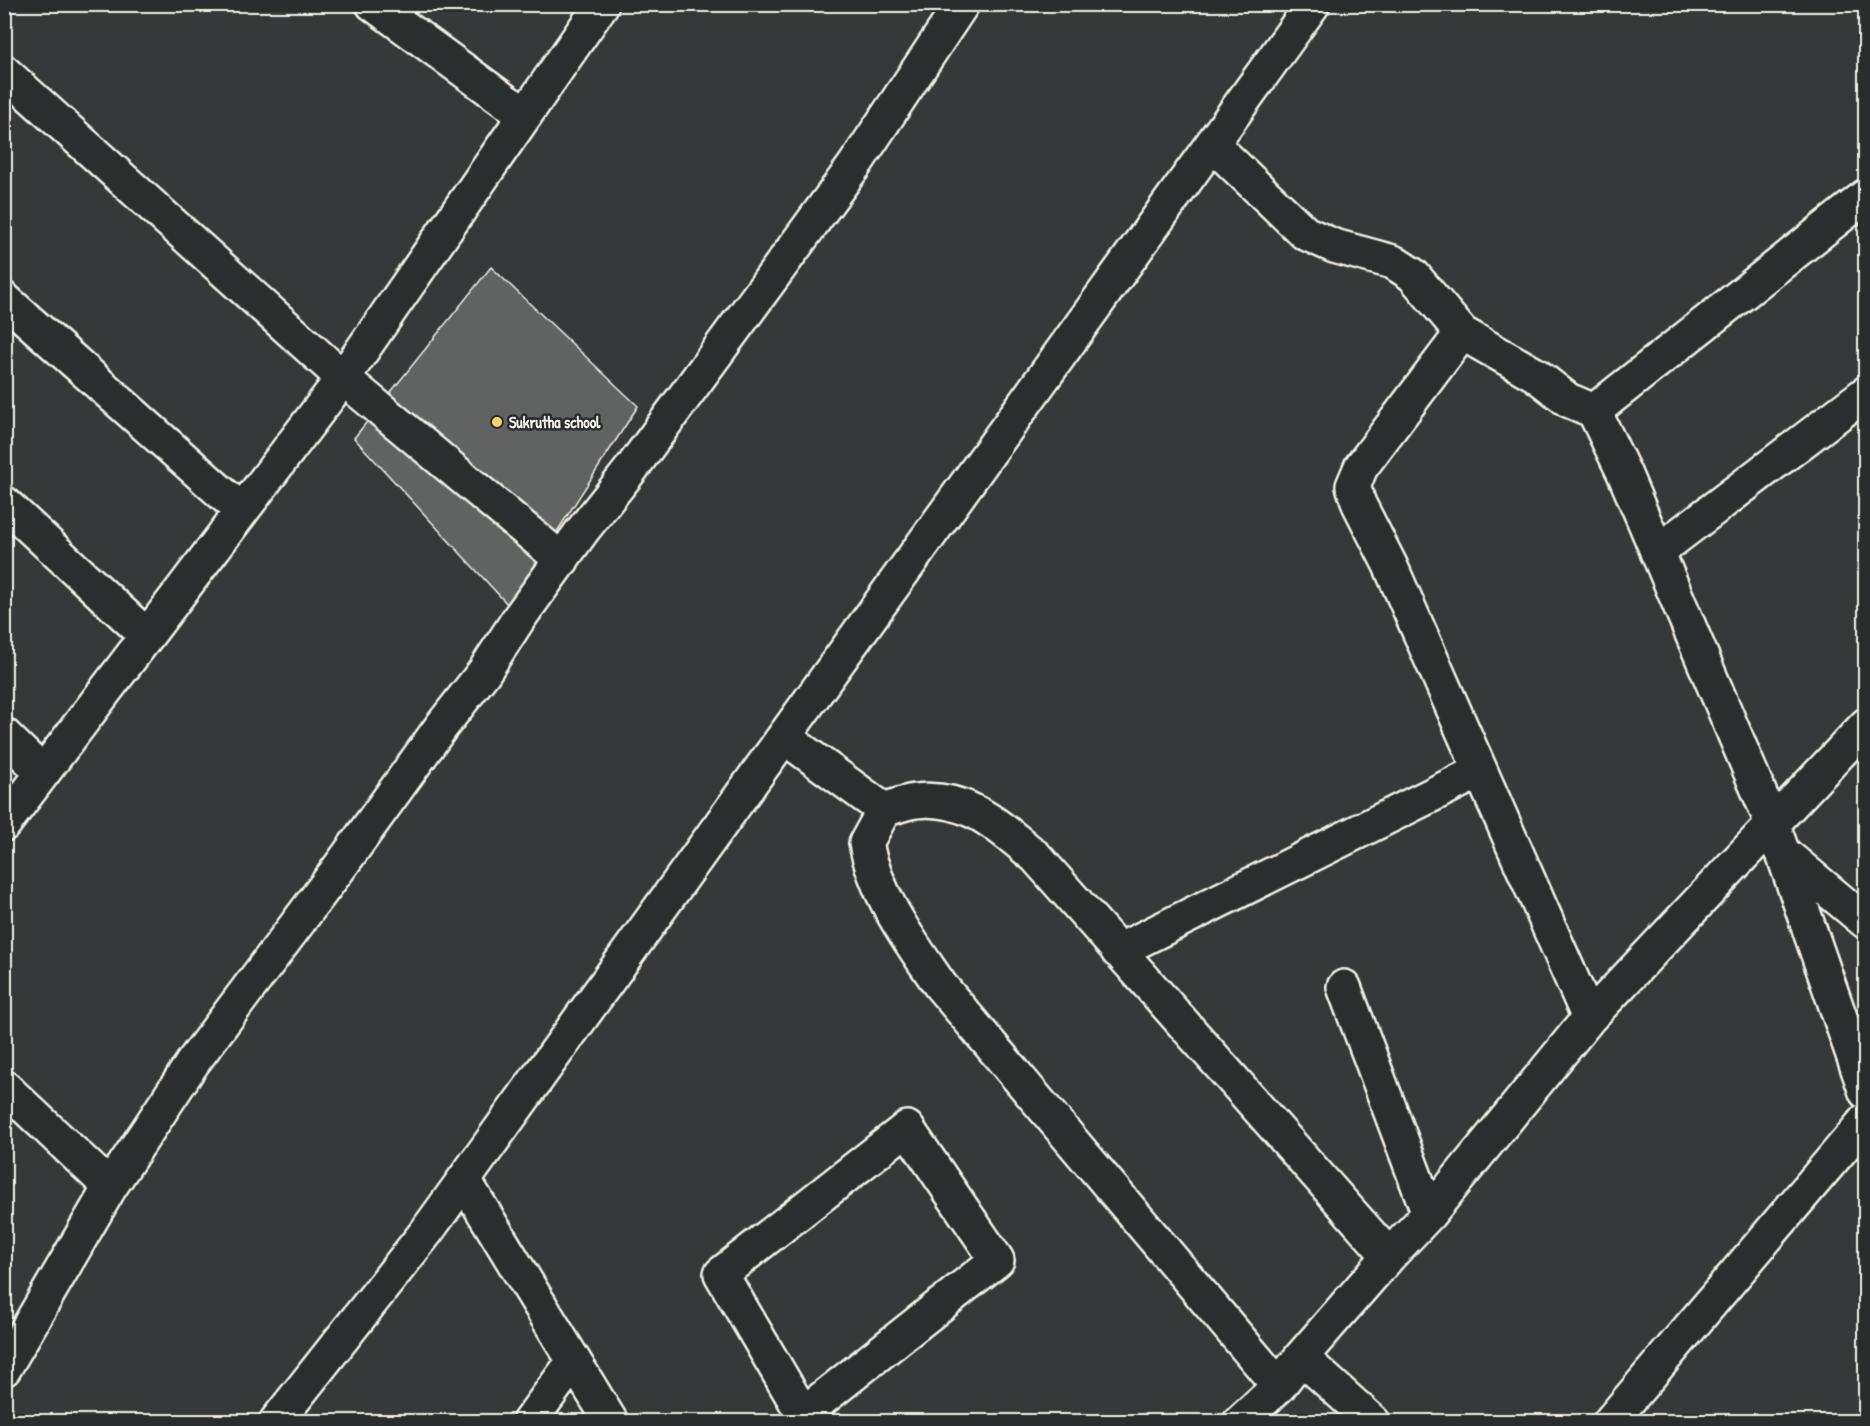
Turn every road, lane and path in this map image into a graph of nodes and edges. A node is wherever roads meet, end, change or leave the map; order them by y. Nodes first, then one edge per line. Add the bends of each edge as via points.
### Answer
1 (373, 4) edge
2 (602, 4) edge
3 (962, 4) edge
4 (1313, 4) edge
5 (4, 72) edge
6 (526, 114) junction
7 (1212, 144) junction
8 (1866, 196) edge
9 (4, 299) edge
10 (1462, 333) junction
11 (343, 378) junction
12 (1866, 393) edge
13 (1594, 411) junction
14 (4, 503) edge
15 (242, 511) junction
16 (1657, 552) junction
17 (562, 560) junction
18 (147, 636) junction
19 (1866, 725) edge
20 (4, 735) edge
21 (784, 737) junction
22 (1480, 771) junction
23 (43, 772) junction
24 (884, 810) junction
25 (4, 824) edge
26 (1776, 837) junction
27 (1866, 922) edge
28 (1118, 951) junction
29 (1344, 987) dead end
30 (1589, 1018) junction
31 (4, 1087) edge
32 (1866, 1092) edge
33 (1866, 1120) edge
34 (464, 1180) junction
35 (110, 1187) junction
36 (1429, 1214) junction
37 (1389, 1256) junction
38 (1301, 1357) junction
39 (574, 1361) junction
40 (4, 1369) edge
41 (1279, 1386) junction
42 (806, 1418) edge
43 (276, 1422) edge
44 (529, 1422) edge
45 (611, 1422) edge
46 (1240, 1422) edge
47 (1373, 1422) edge
48 (1610, 1422) edge

1 - 6 street
2 - 6 street
3 - 17 street via 854,166
4 - 7 street
5 - 11 street
6 - 11 street
7 - 10 street via 1305,233 1334,246 1394,262 1413,275
7 - 21 street
8 - 13 street
9 - 15 street
10 - 13 street via 1536,375 1568,400
10 - 22 street via 1361,467 1353,486
11 - 15 street
11 - 17 street
12 - 16 street
13 - 16 street
14 - 18 street
15 - 18 street
16 - 26 street
17 - 35 street via 484,672 193,1062
18 - 23 street
19 - 26 street
20 - 23 street
21 - 24 street
21 - 34 street
22 - 28 street
22 - 30 street
23 - 25 street
24 - 28 street via 916,801 955,802 981,814 1036,857
24 - 41 street via 866,843 870,866 934,977
26 - 27 street
26 - 30 street
26 - 32 street
28 - 37 street
29 - 36 street
30 - 36 street
31 - 35 street
33 - 48 street
34 - 39 street
34 - 43 street
35 - 40 street
36 - 37 street
37 - 38 street
38 - 41 street
38 - 47 street
39 - 44 street
39 - 45 street
41 - 46 street
42 - 42 street via 721,1274 908,1128 997,1260

